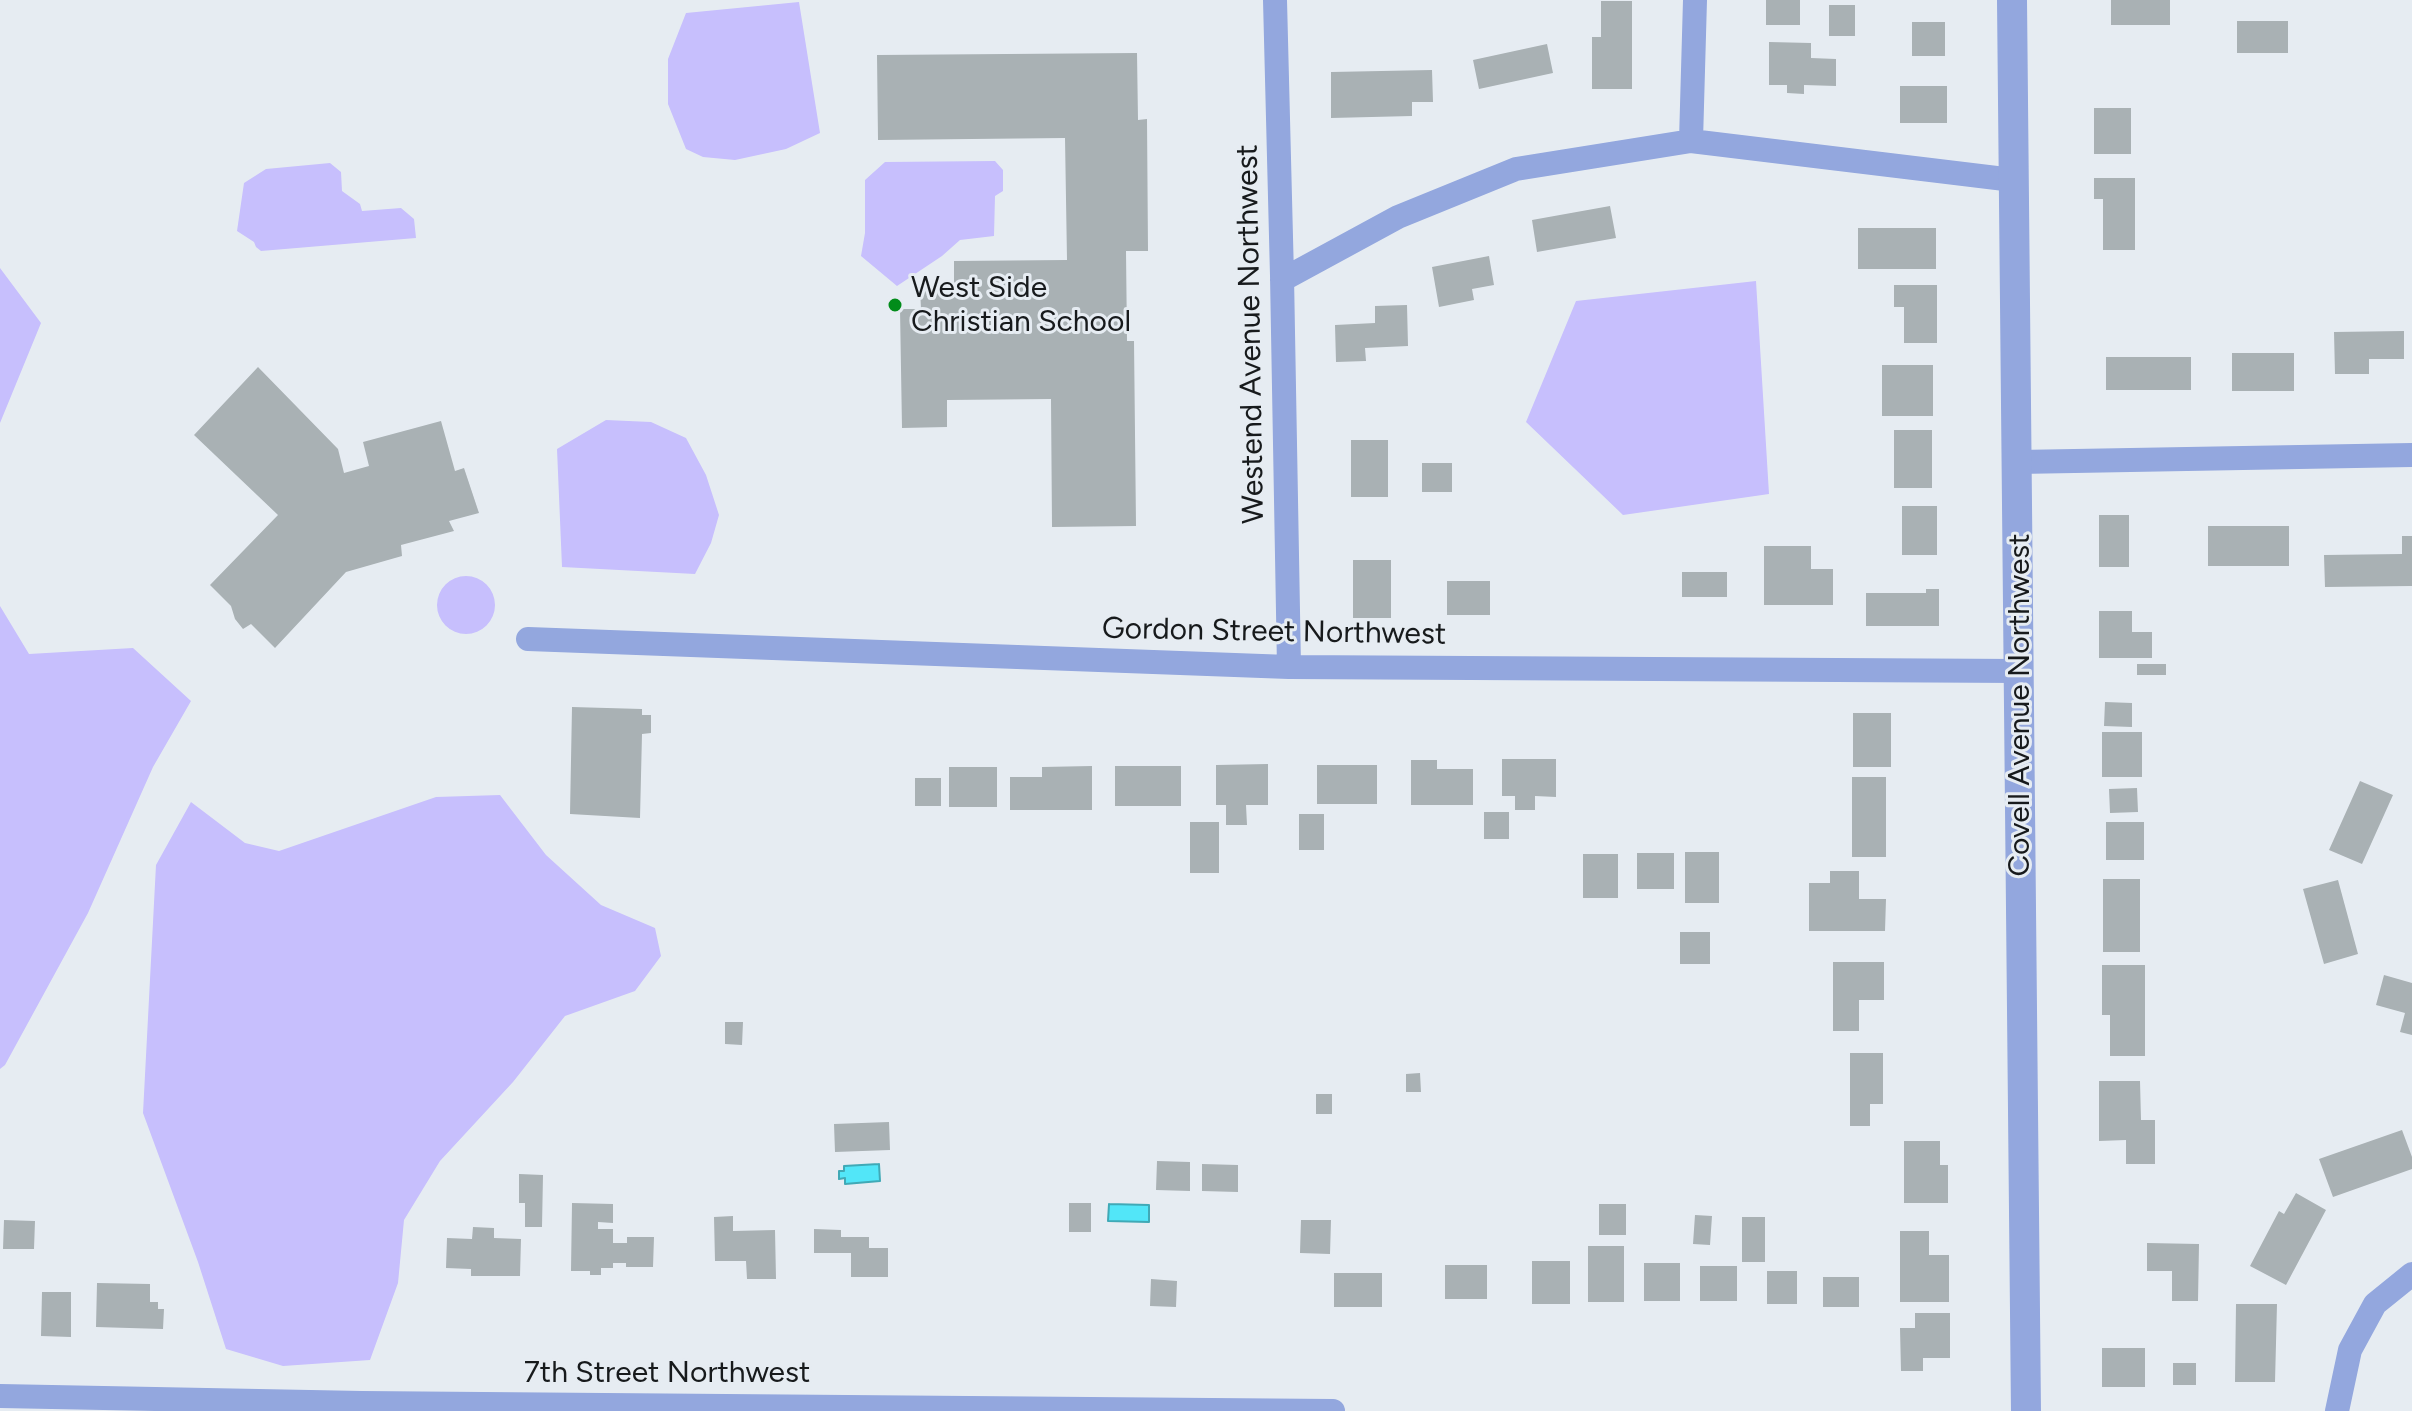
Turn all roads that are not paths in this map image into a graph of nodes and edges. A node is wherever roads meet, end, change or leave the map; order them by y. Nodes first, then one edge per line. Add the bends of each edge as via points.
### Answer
1 (1275, 0) edge
2 (1695, 0) edge
3 (2012, 0) edge
4 (1691, 141) junction
5 (2013, 180) junction
6 (1282, 280) junction
7 (2412, 455) edge
8 (2018, 462) junction
9 (528, 639) dead end
10 (1289, 667) junction
11 (2019, 671) junction
12 (2412, 1274) edge
13 (0, 1396) edge
14 (362, 1407) edge
15 (885, 1409) edge
16 (1333, 1411) edge
17 (2026, 1411) edge
18 (2337, 1411) edge

1 - 6 street, Westend Avenue Northwest
2 - 4 street
3 - 5 street, Covell Avenue Northwest
4 - 5 street
4 - 6 street via 1516,169 1398,217
5 - 8 street, Covell Avenue Northwest
6 - 10 street, Westend Avenue Northwest
7 - 8 street
8 - 11 street, Covell Avenue Northwest
9 - 10 street, Gordon Street Northwest
10 - 11 street, Gordon Street Northwest
11 - 17 street, Covell Avenue Northwest
12 - 18 street via 2375,1304 2350,1350
13 - 14 street, 7th Street Northwest
14 - 15 street, 7th Street Northwest
15 - 16 street, 7th Street Northwest

